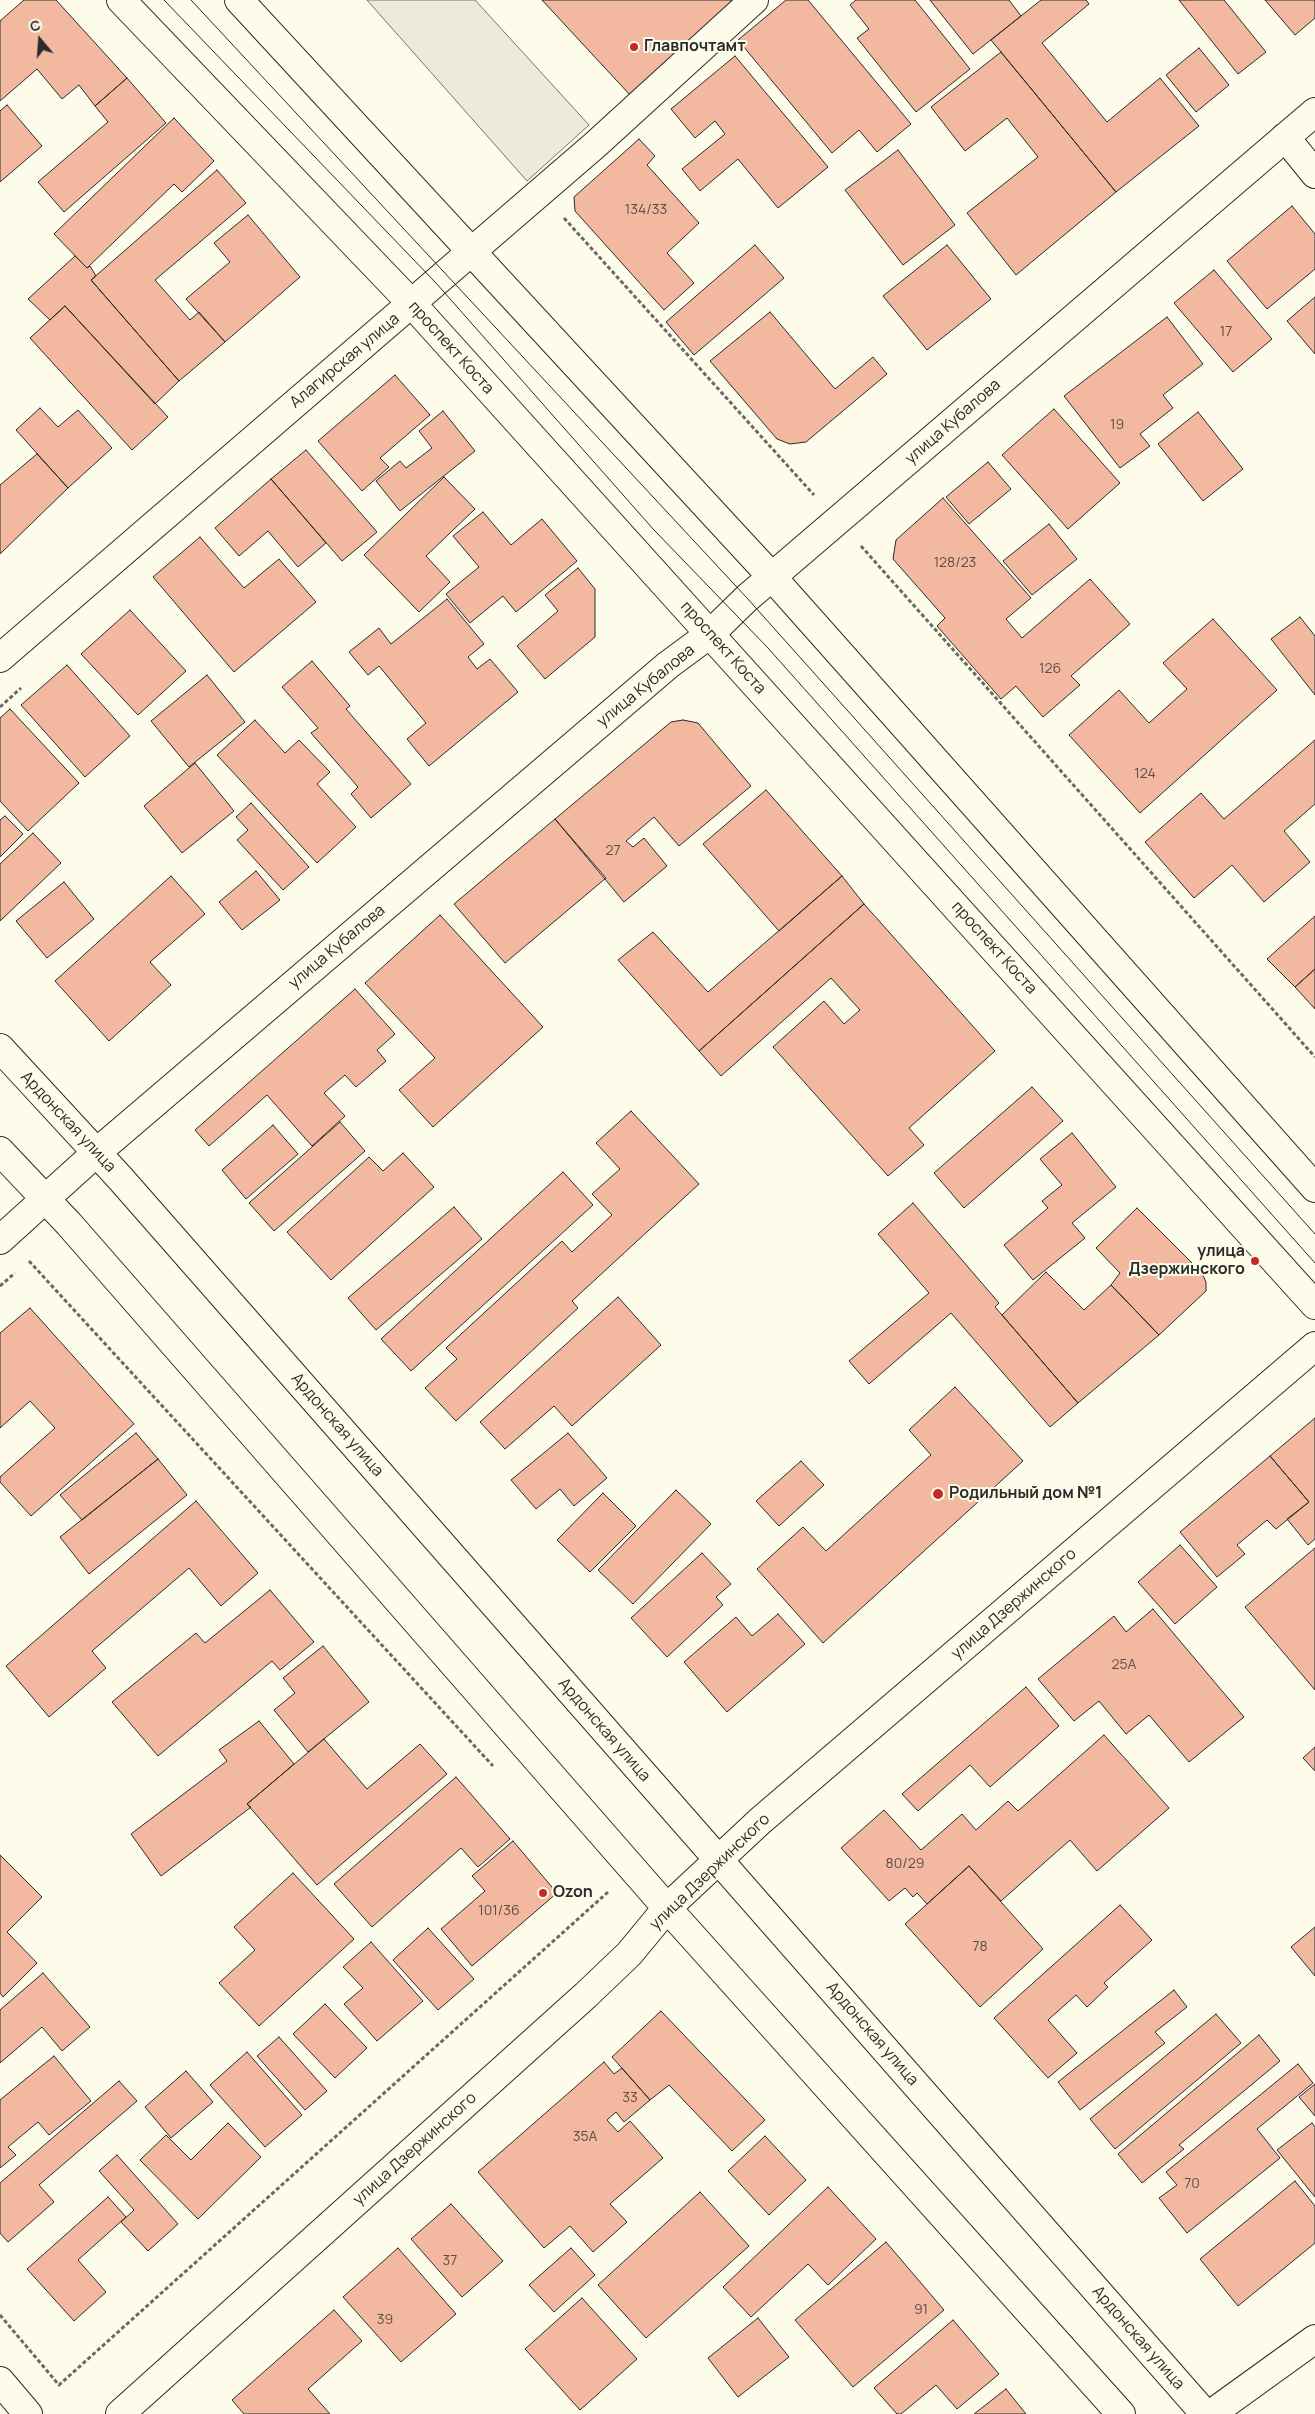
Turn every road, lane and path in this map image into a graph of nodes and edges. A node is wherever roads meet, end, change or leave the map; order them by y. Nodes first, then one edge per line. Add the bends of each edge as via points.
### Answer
1 (121, 0) edge
2 (239, 0) edge
3 (754, 0) edge
4 (1315, 112) edge
5 (1285, 137) junction
6 (1315, 174) edge
7 (561, 216) dead end
8 (472, 251) junction
9 (412, 304) junction
10 (839, 520) junction
11 (772, 577) junction
12 (710, 634) junction
13 (0, 658) edge
14 (0, 1048) edge
15 (1315, 1057) edge
16 (0, 1151) edge
17 (96, 1153) junction
18 (1315, 1188) edge
19 (44, 1199) junction
20 (0, 1240) edge
21 (0, 1286) edge
22 (1315, 1304) edge
23 (1315, 1346) edge
24 (494, 1766) dead end
25 (718, 1860) junction
26 (602, 1884) dead end
27 (667, 1908) junction
28 (0, 2315) edge
29 (1315, 2339) edge
30 (0, 2381) edge
31 (28, 2414) edge
32 (120, 2414) edge
33 (1121, 2414) edge
34 (1205, 2414) edge
35 (1211, 2414) edge

1 - 9 main road, проспект Коста
2 - 8 main road
3 - 8 main road, Алагирская улица via 595,145
4 - 5 main road, улица Кубалова
5 - 6 main road
5 - 10 main road, улица Кубалова
7 - 10 path
8 - 9 main road, Алагирская улица
8 - 11 main road
9 - 12 main road, проспект Коста
9 - 13 main road, Алагирская улица
10 - 11 main road, улица Кубалова
10 - 15 path
11 - 12 main road, улица Кубалова
11 - 18 main road
12 - 17 main road, улица Кубалова via 668,665
12 - 22 main road, проспект Коста
14 - 17 main road, Ардонская улица
16 - 19 main road
17 - 19 main road, улица Кубалова
17 - 25 main road, Ардонская улица
19 - 20 main road, улица Кубалова
19 - 27 main road
21 - 24 path via 29,1260
23 - 25 main road, улица Дзержинского
25 - 27 main road, улица Дзержинского
25 - 34 main road, Ардонская улица
26 - 28 path via 608,1891 59,2385
27 - 32 main road, улица Дзержинского via 629,1954 586,1995
27 - 33 main road
29 - 35 main road
30 - 31 main road

